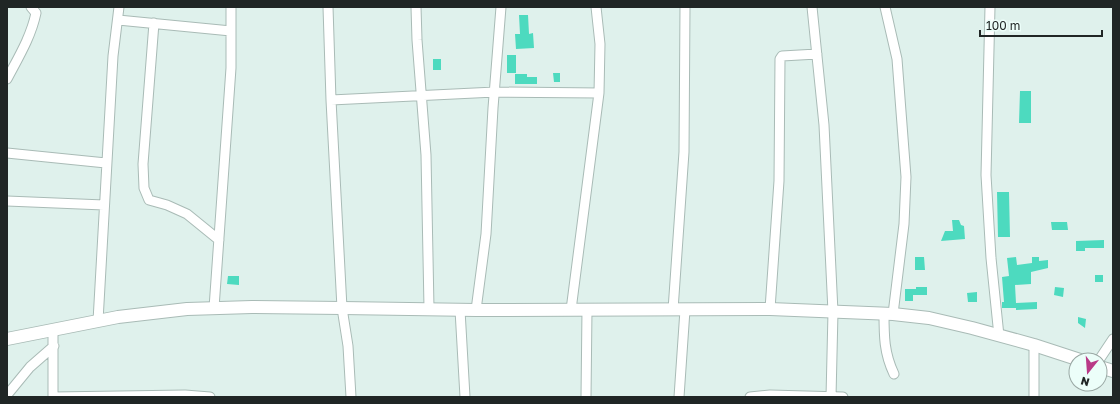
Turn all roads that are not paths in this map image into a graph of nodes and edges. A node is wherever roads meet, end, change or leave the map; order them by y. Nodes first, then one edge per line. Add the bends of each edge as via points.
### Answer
1 (31, 7) edge
2 (119, 7) edge
3 (231, 7) edge
4 (328, 7) edge
5 (416, 7) edge
6 (501, 7) edge
7 (596, 7) edge
8 (685, 7) edge
9 (812, 7) edge
10 (885, 7) edge
11 (990, 7) edge
12 (118, 20) junction
13 (154, 24) junction
14 (231, 31) junction
15 (817, 54) junction
16 (7, 79) edge
17 (495, 92) junction
18 (599, 93) junction
19 (422, 96) junction
20 (331, 100) junction
21 (7, 153) edge
22 (106, 163) junction
23 (7, 201) edge
24 (104, 205) junction
25 (219, 240) junction
26 (214, 308) junction
27 (342, 308) junction
28 (429, 308) junction
29 (770, 309) junction
30 (460, 310) junction
31 (476, 310) junction
32 (572, 310) junction
33 (587, 310) junction
34 (679, 310) junction
35 (833, 312) junction
36 (888, 314) junction
37 (98, 321) junction
38 (53, 330) junction
39 (999, 336) junction
40 (7, 339) edge
41 (1113, 339) edge
42 (1034, 345) junction
43 (54, 346) junction
44 (1104, 352) edge
45 (1068, 356) edge
46 (894, 374) dead end
47 (7, 395) edge
48 (832, 396) edge
49 (53, 397) edge
50 (210, 397) edge
51 (350, 397) edge
52 (465, 397) edge
53 (586, 397) edge
54 (679, 397) edge
55 (750, 397) edge
56 (843, 397) edge
57 (1034, 397) edge

1 - 16 street via 36,13 33,26
2 - 12 street
3 - 14 street
4 - 20 street
5 - 19 street
6 - 17 street
7 - 18 street via 600,44
8 - 34 street
9 - 15 street
10 - 36 street via 897,59 906,177 904,224
11 - 39 street via 986,175
12 - 13 street
12 - 22 street
13 - 14 street
13 - 25 street via 144,188 149,200 187,214
14 - 25 street via 231,68
15 - 29 street via 782,56 780,59 779,181
15 - 35 street via 824,125
17 - 18 street
17 - 19 street
17 - 31 street via 486,234
18 - 32 street
19 - 20 street
19 - 28 street via 426,155
20 - 27 street
21 - 22 street
22 - 24 street
23 - 24 street
24 - 37 street
25 - 26 street
26 - 27 main road
26 - 37 main road via 187,308
27 - 28 main road
27 - 51 street via 348,346
28 - 30 main road
29 - 34 main road
29 - 35 main road
30 - 31 main road
30 - 52 street
31 - 32 main road
32 - 33 main road
33 - 34 main road
33 - 53 street
34 - 54 street
35 - 36 main road
35 - 48 street
36 - 39 main road via 928,318
36 - 46 street via 884,344
37 - 38 main road
38 - 40 main road
38 - 43 street
39 - 42 main road
41 - 44 street
42 - 45 main road
42 - 57 street
43 - 47 street via 30,367
43 - 49 street
48 - 55 street
48 - 56 street
49 - 50 street

